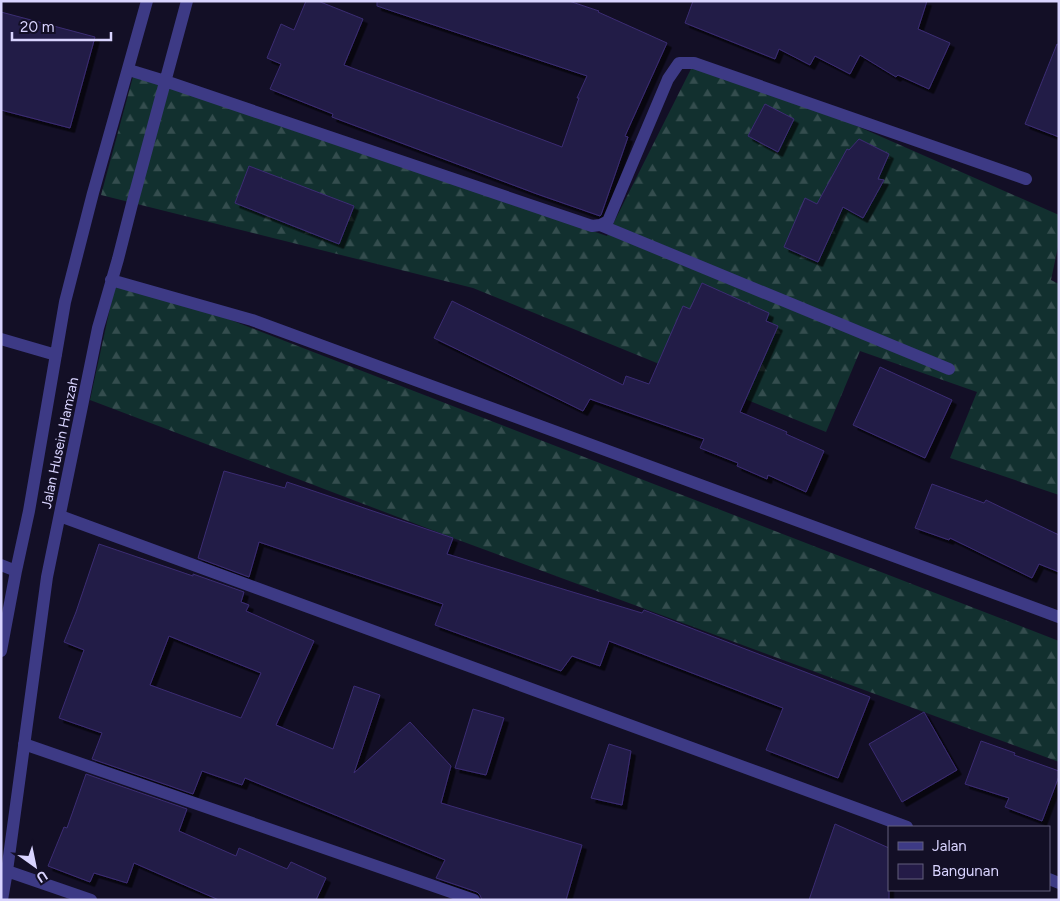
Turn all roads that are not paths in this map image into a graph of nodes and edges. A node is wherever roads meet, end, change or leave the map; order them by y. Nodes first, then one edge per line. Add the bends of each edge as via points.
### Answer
1 (147, 1) edge
2 (187, 1) edge
3 (129, 70) junction
4 (165, 81) junction
5 (1026, 179) dead end
6 (600, 225) junction
7 (111, 280) junction
8 (1, 339) edge
9 (56, 355) junction
10 (949, 369) dead end
11 (60, 516) junction
12 (1, 566) edge
13 (16, 571) junction
14 (1059, 617) edge
15 (1, 651) edge
16 (24, 744) junction
17 (904, 826) edge
18 (7, 871) junction
19 (2, 900) edge
20 (91, 900) edge
21 (474, 900) edge

1 - 3 street, Jalan Husein Hamzah
2 - 4 street, Jalan Husein Hamzah
3 - 4 street
3 - 9 street, Jalan Husein Hamzah via 75,261
4 - 6 street via 592,226
4 - 7 street, Jalan Husein Hamzah
5 - 6 street via 694,63 679,63 668,79 608,221
6 - 10 street
7 - 11 street, Jalan Husein Hamzah via 98,328
7 - 14 street via 252,320
8 - 9 street
9 - 13 street, Jalan Husein Hamzah
11 - 16 street, Jalan Husein Hamzah via 47,578
11 - 17 street
12 - 13 street
13 - 15 street, Jalan Husein Hamzah
16 - 18 street, Jalan Husein Hamzah
16 - 21 street
18 - 19 street, Jalan Husein Hamzah
18 - 20 street

